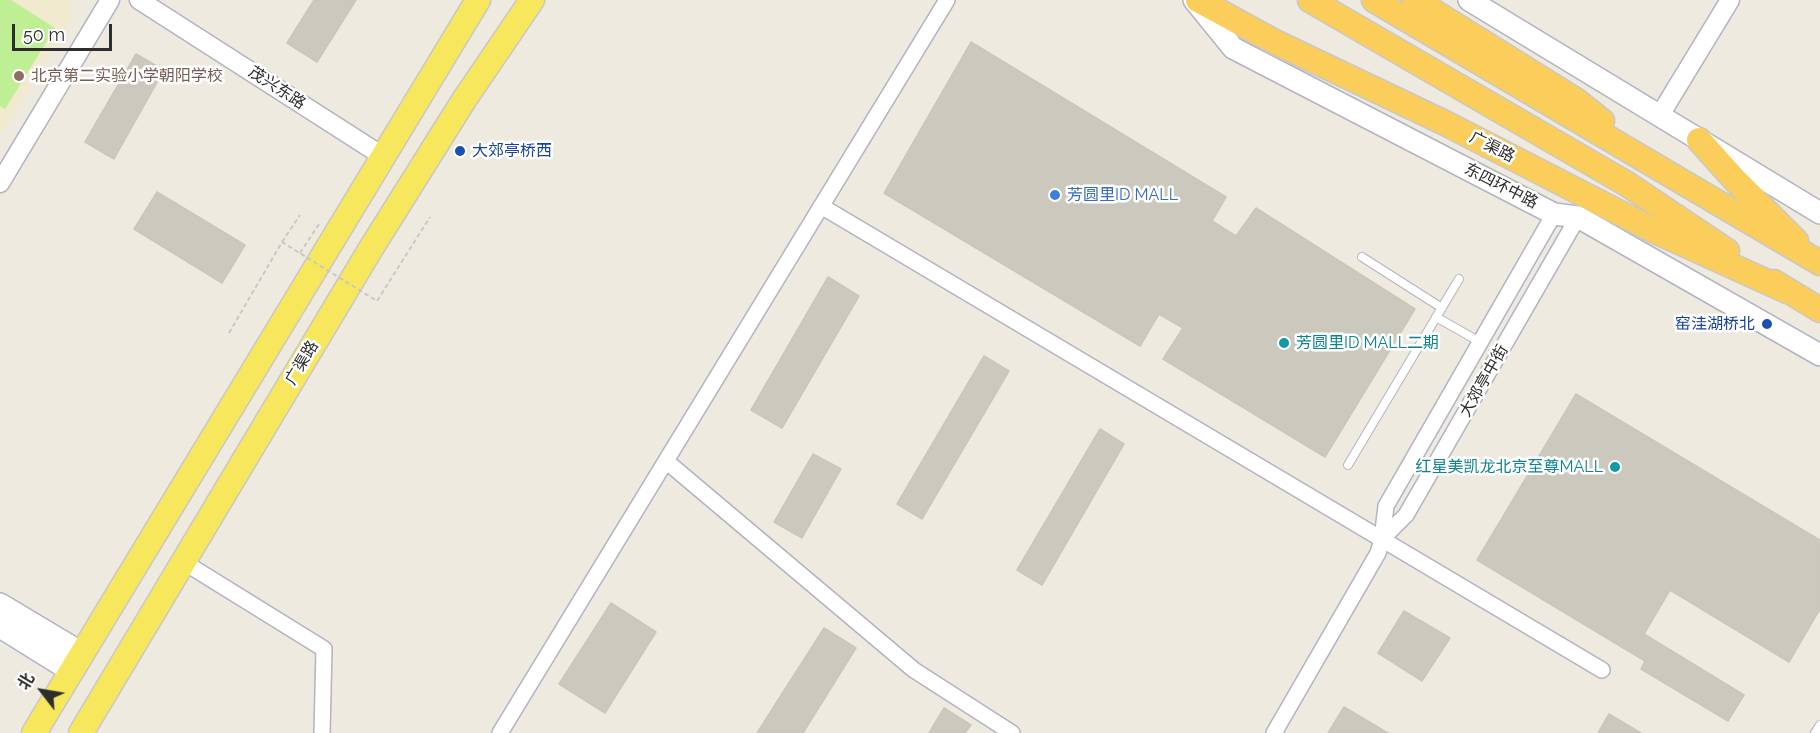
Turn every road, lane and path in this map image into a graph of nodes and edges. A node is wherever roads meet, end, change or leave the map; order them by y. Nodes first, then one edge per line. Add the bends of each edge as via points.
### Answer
1 (110, 0) edge
2 (139, 0) edge
3 (478, 0) edge
4 (532, 0) edge
5 (947, 0) edge
6 (1196, 0) edge
7 (1310, 0) edge
8 (1374, 0) edge
9 (1415, 0) edge
10 (1468, 0) edge
11 (1730, 0) edge
12 (1660, 115) junction
13 (1700, 140) junction
14 (384, 157) junction
15 (0, 183) edge
16 (1685, 184) junction
17 (821, 206) junction
18 (1820, 213) edge
19 (1554, 214) junction
20 (300, 215) dead end
21 (430, 217) dead end
22 (1578, 217) junction
23 (318, 224) dead end
24 (282, 242) junction
25 (300, 254) junction
26 (1362, 257) dead end
27 (1816, 261) edge
28 (1459, 279) dead end
29 (1787, 291) junction
30 (1442, 308) junction
31 (1820, 310) edge
32 (1436, 317) junction
33 (230, 333) dead end
34 (1480, 342) junction
35 (1820, 355) edge
36 (666, 461) junction
37 (1348, 465) dead end
38 (1382, 539) junction
39 (182, 561) junction
40 (0, 604) edge
41 (0, 627) edge
42 (76, 662) junction
43 (1602, 670) dead end
44 (1820, 725) edge
45 (34, 733) edge
46 (81, 733) edge
47 (322, 733) edge
48 (500, 733) edge
49 (1012, 733) edge
50 (1274, 733) edge
51 (1815, 733) edge

1 - 15 street
2 - 14 street, 茂兴东路
3 - 14 main road
4 - 39 main road, 广渠路 via 370,250
5 - 17 street
6 - 19 main road, 东四环中路 via 1233,48
6 - 29 highway, 广渠路 via 1654,231
7 - 29 highway via 1627,184
8 - 16 highway
9 - 16 highway via 1577,101
10 - 12 main road
11 - 12 street
12 - 13 main road
13 - 18 main road
13 - 27 highway
14 - 42 main road
16 - 27 highway
17 - 36 street
17 - 38 street
19 - 22 main road, 东四环中路
19 - 34 street, 大郊亭中街
20 - 24 path
21 - 25 path, bridge via 377,301
22 - 35 main road, 东四环中路
22 - 38 street, 大郊亭中街 via 1406,515
23 - 25 path
24 - 25 path, bridge
24 - 33 path, bridge
26 - 30 lane
28 - 30 lane
29 - 31 highway
30 - 32 lane
32 - 34 lane
32 - 37 lane
34 - 38 street, 大郊亭中街 via 1386,506
36 - 48 street
36 - 49 street via 914,670
38 - 43 street
38 - 50 street, 大郊亭中街 via 1378,553
39 - 46 main road, 广渠路
39 - 47 street via 324,650
40 - 42 main road
41 - 42 main road
42 - 45 main road
44 - 51 lane

